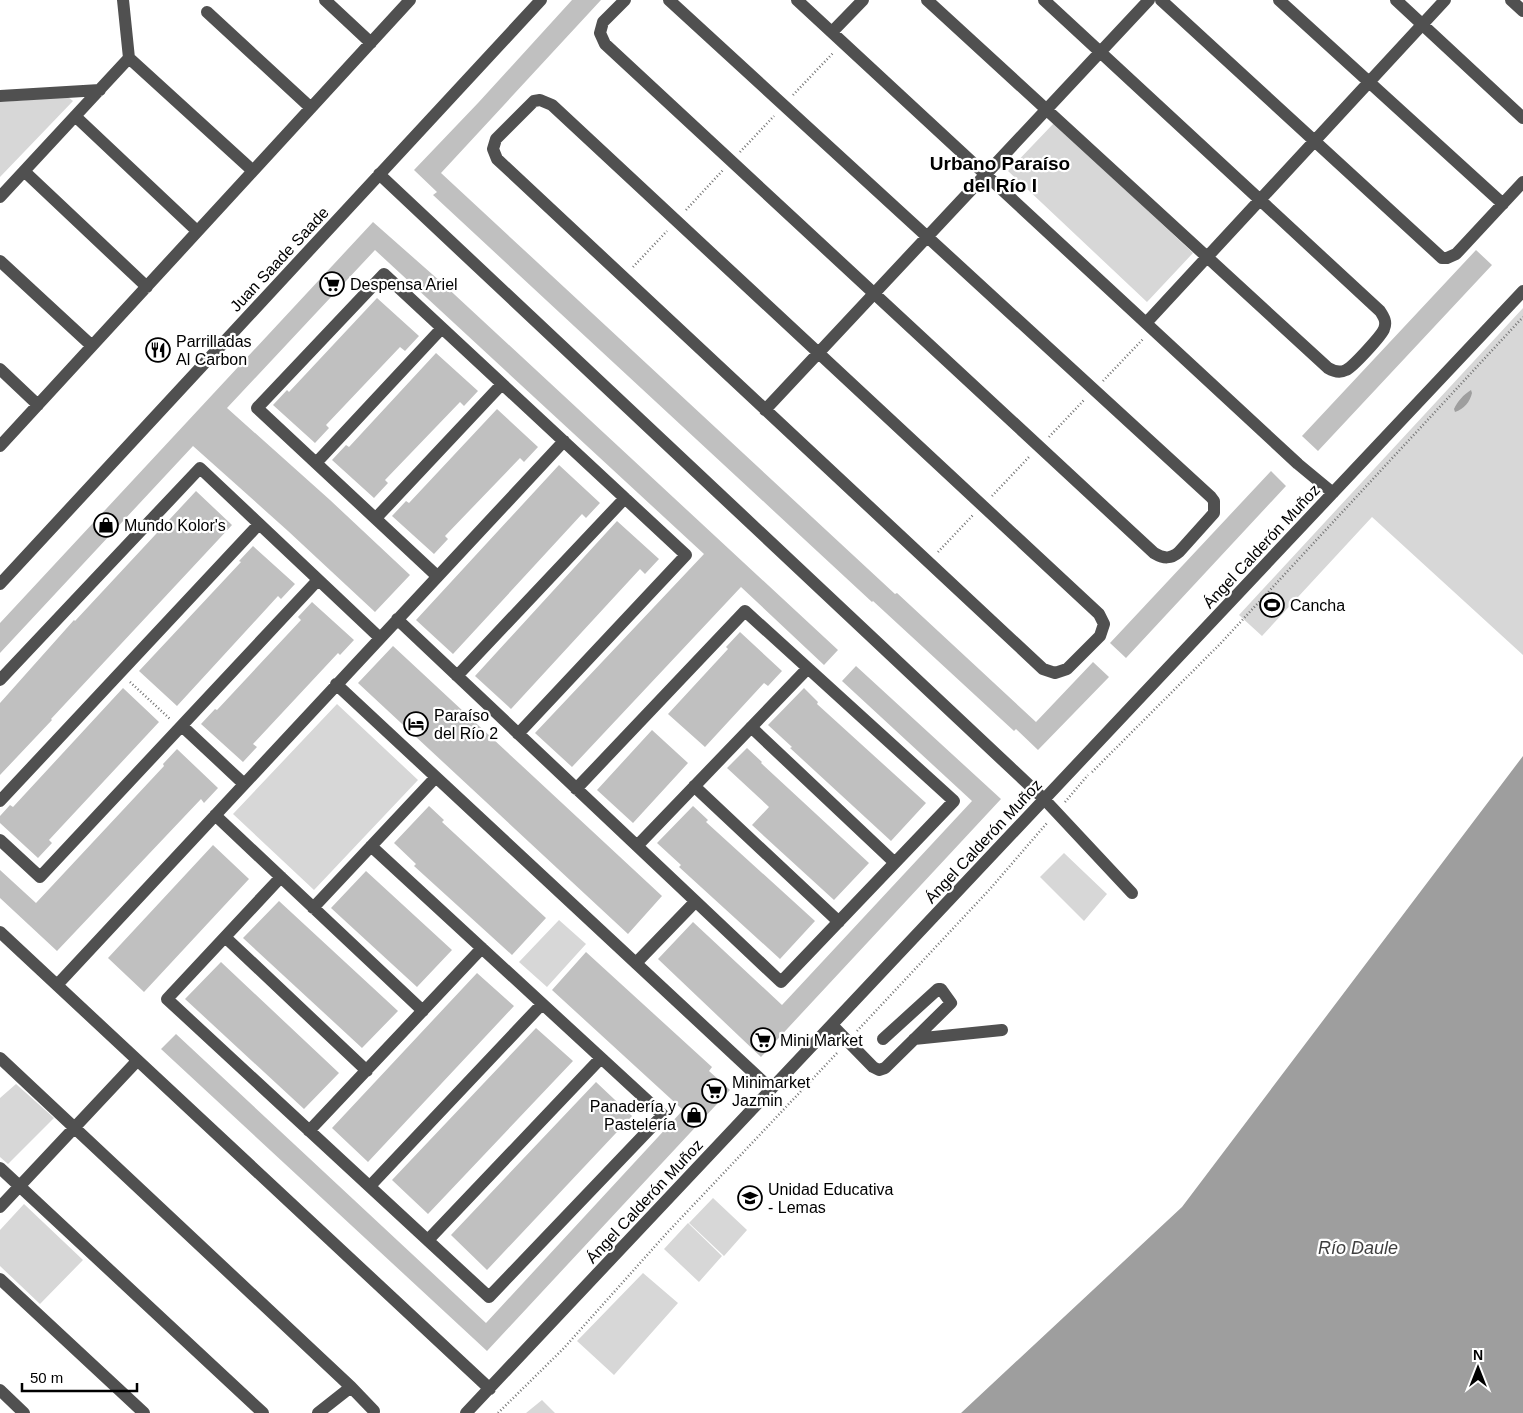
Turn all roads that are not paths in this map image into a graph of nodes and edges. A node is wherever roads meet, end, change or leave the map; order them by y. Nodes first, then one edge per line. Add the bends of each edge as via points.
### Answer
1 (123, 0) edge
2 (325, 0) edge
3 (410, 0) edge
4 (542, 0) edge
5 (625, 0) edge
6 (669, 0) edge
7 (797, 0) edge
8 (863, 0) edge
9 (927, 0) edge
10 (1044, 0) edge
11 (1150, 0) edge
12 (1161, 0) edge
13 (1279, 0) edge
14 (1396, 0) edge
15 (1445, 0) edge
16 (1511, 0) edge
17 (1523, 11) edge
18 (207, 12) dead end
19 (1422, 24) junction
20 (832, 32) junction
21 (371, 42) junction
22 (1101, 52) junction
23 (129, 58) junction
24 (1368, 82) junction
25 (100, 90) junction
26 (0, 96) edge
27 (310, 108) junction
28 (1047, 110) junction
29 (75, 116) junction
30 (1523, 118) edge
31 (1314, 141) junction
32 (24, 171) junction
33 (253, 171) junction
34 (379, 174) junction
35 (986, 175) junction
36 (1523, 182) edge
37 (0, 196) edge
38 (1260, 200) junction
39 (1503, 204) junction
40 (197, 231) junction
41 (927, 237) junction
42 (1207, 256) junction
43 (0, 261) edge
44 (146, 287) junction
45 (1523, 291) edge
46 (874, 293) junction
47 (1146, 323) junction
48 (442, 328) junction
49 (92, 346) junction
50 (819, 353) junction
51 (0, 369) edge
52 (502, 384) junction
53 (38, 405) junction
54 (766, 410) junction
55 (564, 441) junction
56 (0, 446) edge
57 (316, 463) junction
58 (1333, 493) junction
59 (625, 498) junction
60 (376, 518) junction
61 (259, 524) junction
62 (438, 576) junction
63 (318, 580) junction
64 (0, 584) edge
65 (397, 619) junction
66 (380, 638) junction
67 (808, 668) junction
68 (457, 676) junction
69 (0, 680) edge
70 (336, 684) junction
71 (180, 727) junction
72 (751, 728) junction
73 (518, 734) junction
74 (436, 777) junction
75 (244, 784) junction
76 (694, 786) junction
77 (576, 789) junction
78 (1045, 800) junction
79 (0, 801) edge
80 (215, 815) junction
81 (0, 840) edge
82 (371, 846) junction
83 (637, 846) junction
84 (895, 863) junction
85 (281, 877) junction
86 (1132, 893) dead end
87 (695, 902) junction
88 (313, 908) junction
89 (839, 922) junction
90 (0, 932) edge
91 (225, 937) junction
92 (482, 948) junction
93 (636, 963) junction
94 (57, 985) junction
95 (542, 1004) junction
96 (423, 1010) junction
97 (832, 1025) junction
98 (1002, 1030) dead end
99 (883, 1039) dead end
100 (914, 1039) junction
101 (0, 1058) edge
102 (602, 1058) junction
103 (137, 1061) junction
104 (366, 1070) junction
105 (771, 1089) junction
106 (75, 1128) junction
107 (310, 1131) junction
108 (0, 1168) edge
109 (20, 1186) junction
110 (370, 1186) junction
111 (0, 1207) edge
112 (428, 1240) junction
113 (0, 1279) edge
114 (351, 1387) junction
115 (490, 1389) junction
116 (0, 1390) edge
117 (374, 1411) dead end
118 (24, 1413) edge
119 (144, 1413) edge
120 (263, 1413) edge
121 (318, 1413) edge
122 (466, 1413) edge

1 - 23 street
2 - 21 street
3 - 21 street
4 - 34 street, Juan Saade Saade
5 - 46 street via 603,22 600,33 605,44
6 - 41 street
7 - 20 street
8 - 20 street
9 - 28 street
10 - 22 street
11 - 22 street
12 - 31 street
13 - 24 street
14 - 19 street
15 - 19 street
16 - 17 street
18 - 27 street
19 - 24 street
19 - 30 street
20 - 35 street
21 - 27 street
22 - 28 street
22 - 38 street
23 - 25 street
23 - 33 street
24 - 31 street
24 - 39 street
25 - 26 street
25 - 29 street
27 - 33 street
28 - 35 street
28 - 42 street
29 - 32 street
29 - 40 street
31 - 38 street
31 - 39 street via 1442,258 1456,254
32 - 37 street
32 - 44 street
33 - 40 street
34 - 64 street, Juan Saade Saade
34 - 78 street
35 - 41 street
35 - 47 street
36 - 39 street
38 - 42 street
38 - 42 street via 1384,317 1382,334 1350,368 1333,371
40 - 44 street
41 - 46 street
41 - 46 street via 1211,497 1214,513 1205,525 1174,556 1161,557 1154,553
42 - 47 street
43 - 49 street
44 - 49 street
45 - 58 street, Ángel Calderón Muñoz
46 - 50 street
47 - 58 street
48 - 52 street
48 - 57 street
48 - 57 street via 384,274 257,408
49 - 53 street
50 - 54 street
50 - 54 street via 546,102 534,101 496,139 493,149 497,159
50 - 54 street via 1099,614 1104,624 1100,636 1068,670 1055,673 1043,669
51 - 53 street
52 - 55 street
52 - 60 street
53 - 56 street
55 - 59 street
55 - 62 street
57 - 60 street
58 - 78 street, Ángel Calderón Muñoz
59 - 68 street
59 - 73 street via 686,555
60 - 62 street
61 - 63 street
61 - 69 street via 200,468
61 - 79 street
62 - 65 street
63 - 66 street
63 - 71 street
65 - 66 street
65 - 68 street
66 - 70 street
67 - 72 street
67 - 77 street via 745,611
67 - 84 street via 954,801
68 - 73 street
70 - 74 street
70 - 75 street
71 - 75 street
71 - 81 street via 40,877
72 - 76 street
72 - 84 street
73 - 77 street
74 - 82 street
74 - 93 street
75 - 80 street
76 - 83 street
76 - 89 street
77 - 83 street
78 - 86 street
78 - 97 street, Ángel Calderón Muñoz
80 - 85 street
80 - 94 street
82 - 88 street
82 - 92 street
83 - 87 street
84 - 89 street
85 - 88 street
85 - 91 street
87 - 89 street via 781,982
87 - 93 street
88 - 96 street
90 - 94 street
91 - 104 street
91 - 107 street via 167,999
92 - 95 street
92 - 96 street
93 - 105 street
94 - 103 street
95 - 102 street
95 - 110 street
96 - 104 street
97 - 100 street via 873,1068 879,1070
97 - 105 street, Ángel Calderón Muñoz
98 - 100 street
99 - 100 street via 941,989 951,1003
101 - 106 street
102 - 112 street
102 - 112 street via 663,1115 489,1297
103 - 106 street
103 - 115 street
104 - 107 street
105 - 115 street, Ángel Calderón Muñoz
106 - 109 street
106 - 114 street
107 - 110 street
108 - 109 street
109 - 111 street
109 - 120 street
110 - 112 street
113 - 119 street
114 - 117 street
114 - 121 street
115 - 122 street, Ángel Calderón Muñoz
116 - 118 street

